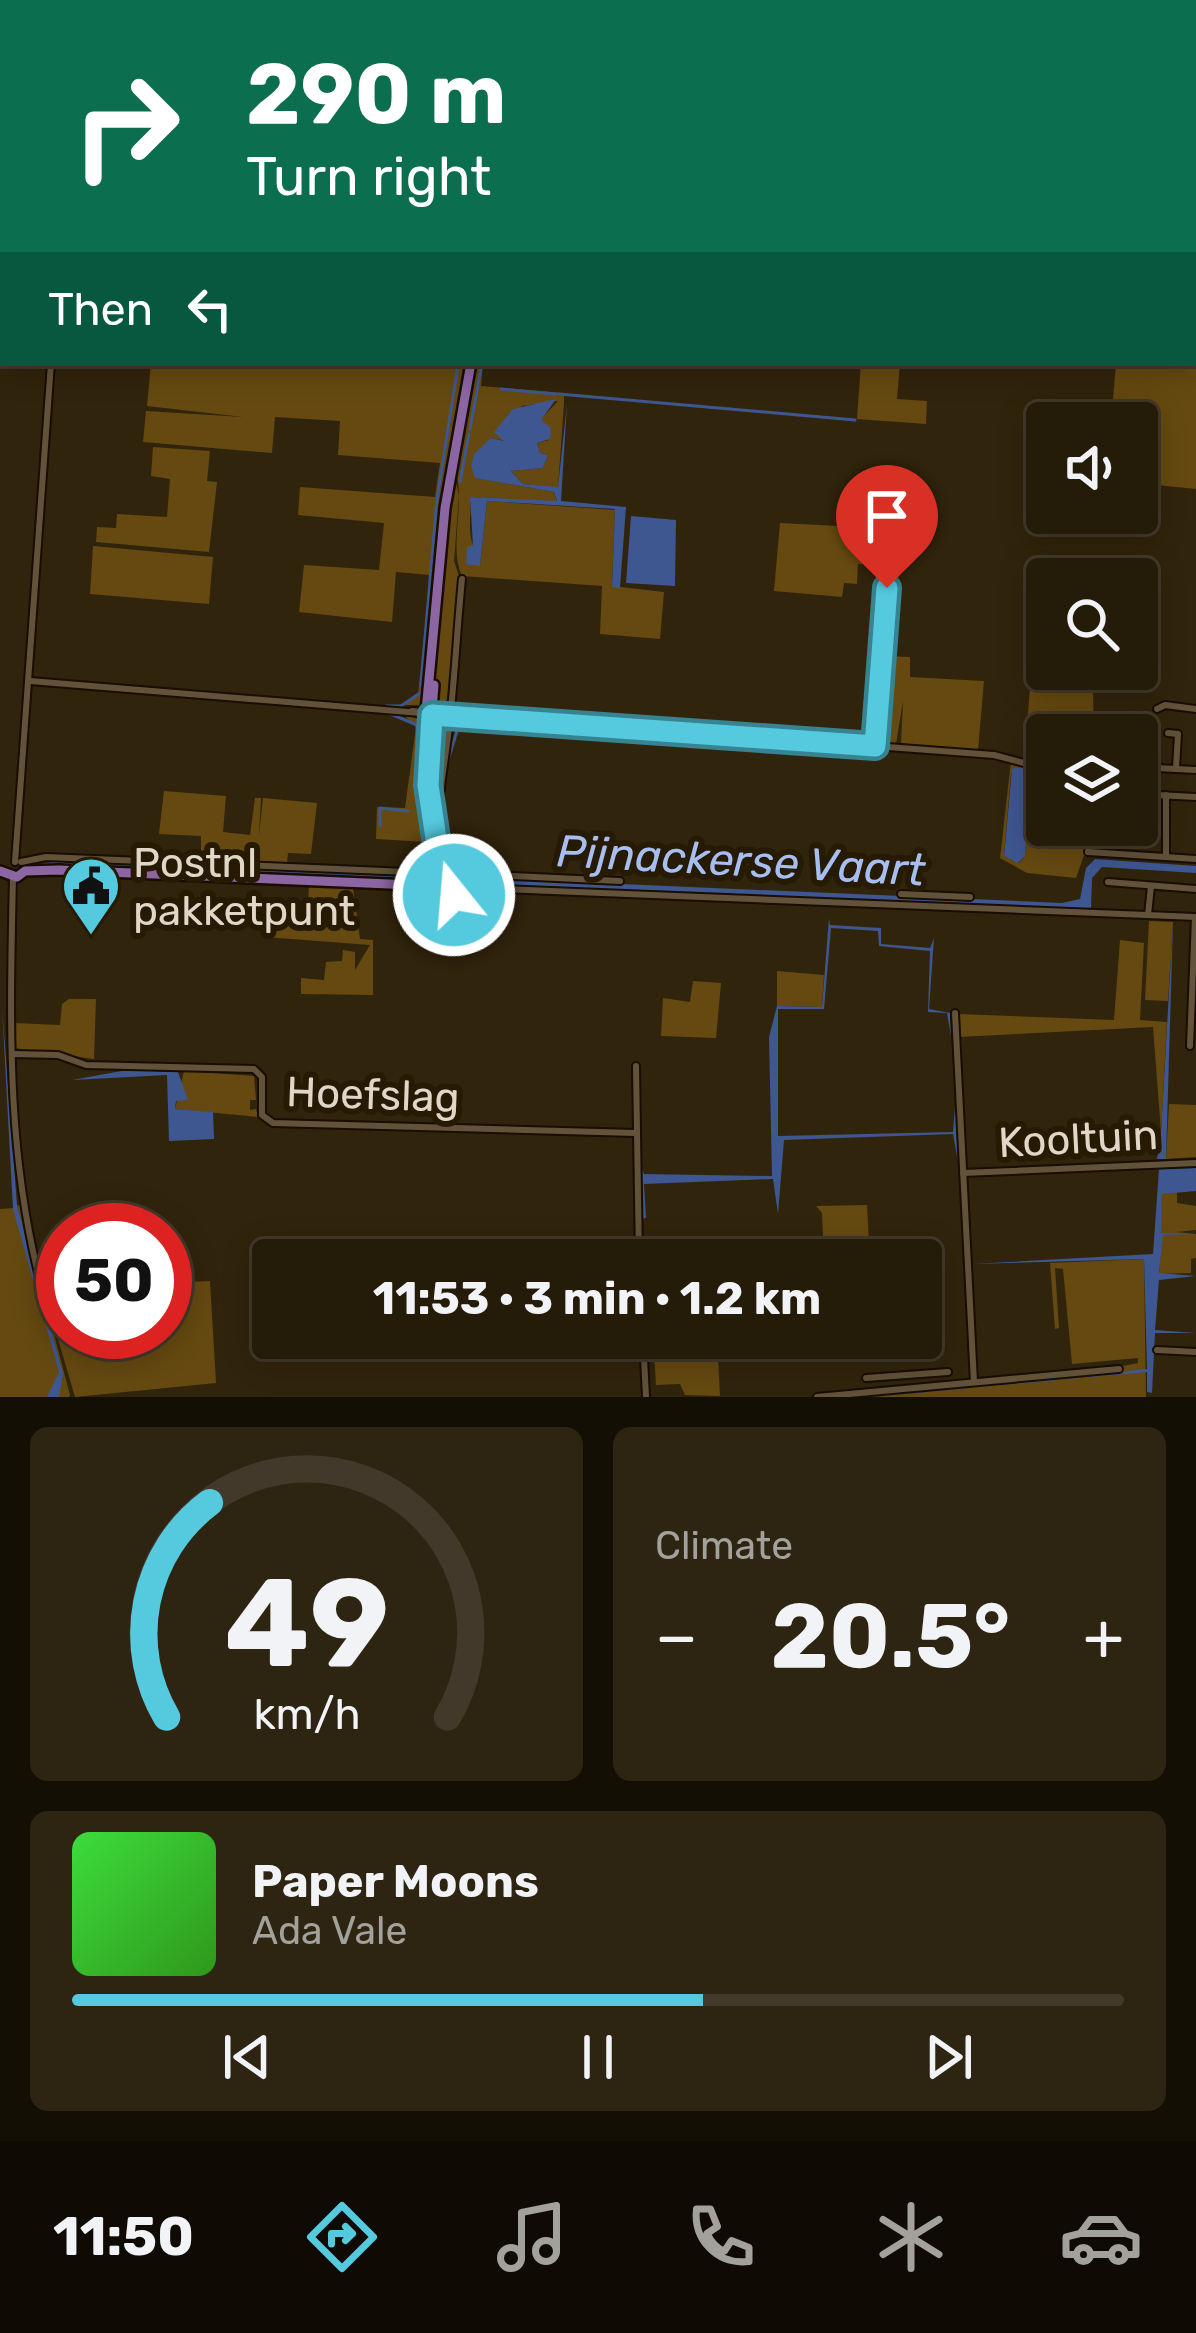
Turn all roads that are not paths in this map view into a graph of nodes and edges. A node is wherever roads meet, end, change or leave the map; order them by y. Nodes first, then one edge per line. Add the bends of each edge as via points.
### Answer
1 (51, 366) edge
2 (468, 366) edge
3 (890, 548) dead end
4 (461, 578) dead end
5 (30, 681) junction
6 (1157, 709) dead end
7 (1196, 710) edge
8 (429, 712) junction
9 (451, 714) junction
10 (1168, 734) dead end
11 (875, 746) junction
12 (1026, 763) edge
13 (1158, 768) edge
14 (1176, 769) junction
15 (1196, 770) edge
16 (1158, 795) edge
17 (1166, 795) junction
18 (1196, 797) edge
19 (1089, 846) edge
20 (1166, 857) junction
21 (1196, 860) edge
22 (14, 868) edge
23 (408, 872) dead end
24 (444, 881) junction
25 (620, 881) dead end
26 (1108, 882) dead end
27 (1150, 886) junction
28 (1196, 889) edge
29 (901, 894) dead end
30 (970, 897) dead end
31 (924, 901) junction
32 (1148, 915) junction
33 (1196, 917) edge
34 (1195, 963) edge
35 (1194, 1010) edge
36 (955, 1013) dead end
37 (1190, 1046) dead end
38 (12, 1054) junction
39 (636, 1066) dead end
40 (635, 1133) junction
41 (1196, 1163) edge
42 (963, 1173) junction
43 (638, 1239) edge
44 (36, 1268) edge
45 (1157, 1350) dead end
46 (1196, 1352) edge
47 (644, 1359) edge
48 (1119, 1369) dead end
49 (948, 1372) dead end
50 (937, 1374) junction
51 (974, 1382) junction
52 (937, 1386) junction
53 (873, 1392) junction
54 (646, 1397) edge
55 (817, 1397) edge

1 - 5 street
2 - 8 main road
3 - 11 street
4 - 9 street
5 - 8 street
5 - 22 street
6 - 7 street
8 - 9 street
8 - 24 main road via 428,785
9 - 11 street
9 - 24 street via 437,794
10 - 14 street via 1178,734
11 - 12 street
13 - 14 street
14 - 15 street
16 - 17 street
17 - 18 street
17 - 20 street
19 - 20 street via 1088,854
20 - 21 street
22 - 23 street via 46,857
22 - 24 main road
22 - 38 street
24 - 25 street
24 - 31 street via 474,889
26 - 27 street
27 - 28 street
27 - 32 street
29 - 31 street
30 - 31 street
31 - 32 street
32 - 33 street
33 - 34 street
34 - 35 street
35 - 37 street
36 - 42 street, Kooltuin
38 - 40 street, Hoefslag via 86,1065 254,1069 262,1077 262,1115 273,1123
38 - 44 street via 22,1219
39 - 40 street
40 - 43 street
41 - 42 street, Kooltuin
42 - 51 street, Kooltuin
45 - 46 street
47 - 54 street
48 - 51 street
49 - 50 street
50 - 52 street
50 - 53 street via 869,1377
51 - 52 street
52 - 53 street
53 - 55 street

